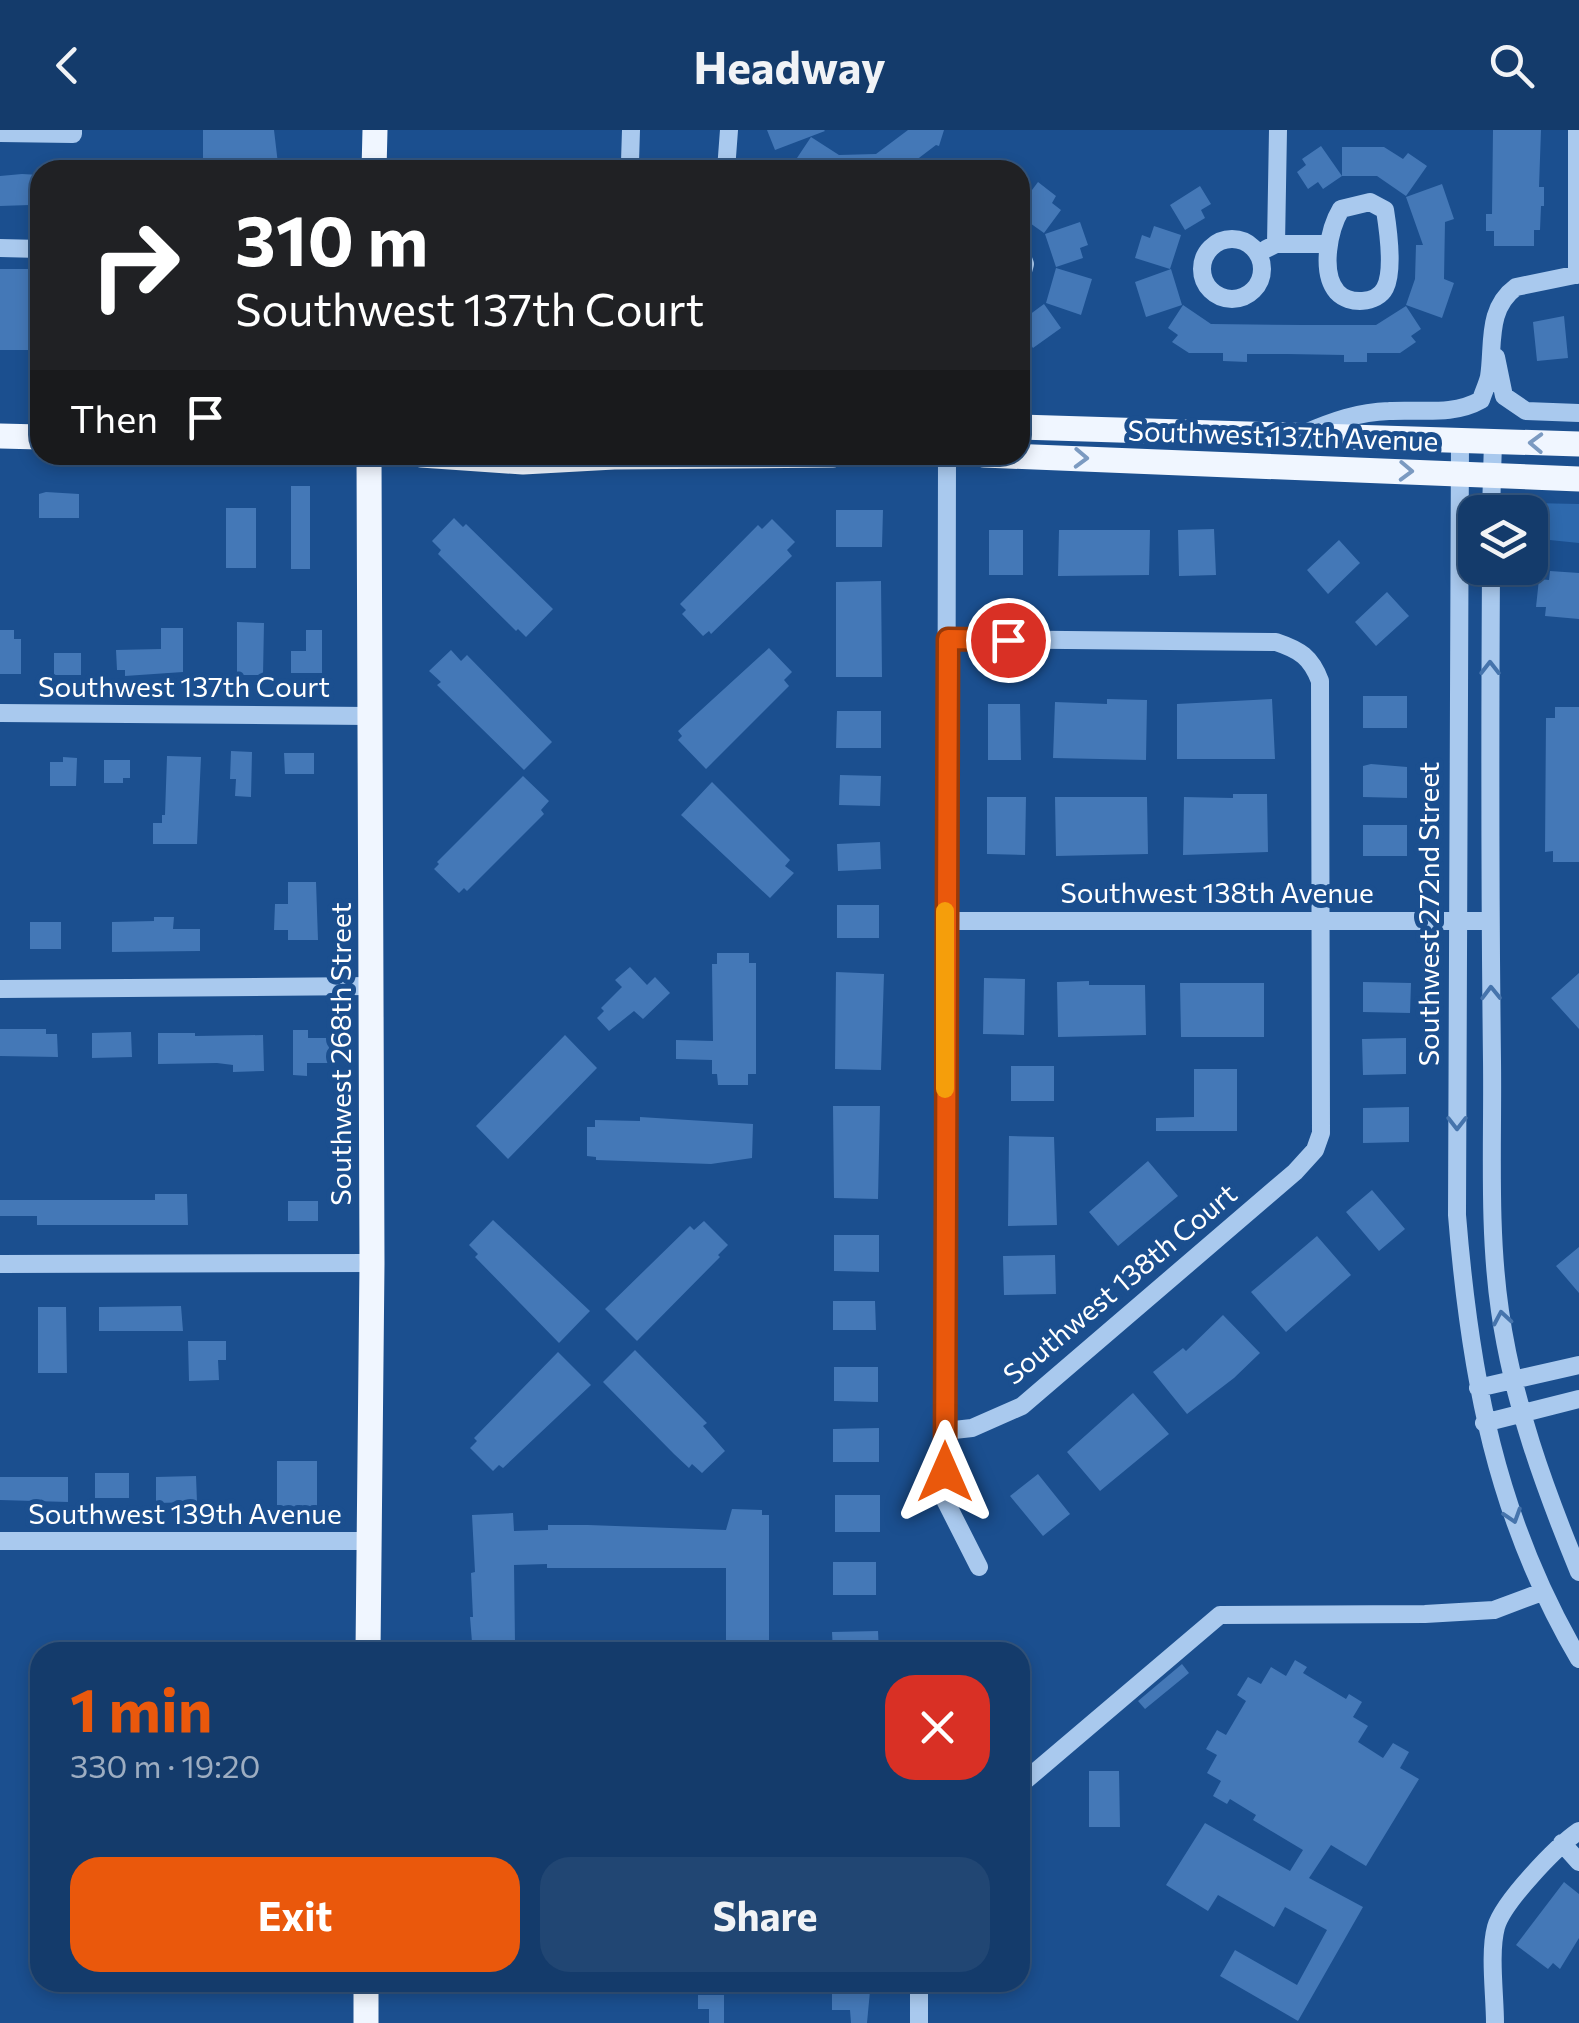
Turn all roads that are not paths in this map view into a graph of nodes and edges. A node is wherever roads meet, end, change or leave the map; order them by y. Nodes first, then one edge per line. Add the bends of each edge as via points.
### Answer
1 (374, 130) edge
2 (631, 130) edge
3 (729, 130) edge
4 (1278, 130) edge
5 (1577, 130) edge
6 (73, 132) edge
7 (0, 133) edge
8 (374, 160) edge
9 (630, 160) edge
10 (730, 160) edge
11 (1329, 244) junction
12 (0, 248) edge
13 (30, 249) edge
14 (1578, 274) edge
15 (1495, 323) junction
16 (1579, 413) edge
17 (1030, 427) edge
18 (1300, 434) junction
19 (0, 436) edge
20 (30, 437) edge
21 (1460, 439) junction
22 (1493, 441) junction
23 (1579, 444) edge
24 (1030, 457) edge
25 (369, 465) edge
26 (947, 465) edge
27 (1459, 473) junction
28 (1494, 474) junction
29 (1579, 479) edge
30 (1493, 495) edge
31 (1491, 585) edge
32 (948, 639) junction
33 (0, 713) edge
34 (368, 716) junction
35 (945, 921) junction
36 (1320, 921) junction
37 (1456, 921) junction
38 (1490, 921) junction
39 (371, 986) junction
40 (0, 988) edge
41 (0, 1264) edge
42 (372, 1264) junction
43 (1579, 1365) edge
44 (1514, 1378) junction
45 (1478, 1388) junction
46 (1579, 1399) edge
47 (1521, 1414) junction
48 (1484, 1423) junction
49 (945, 1431) junction
50 (369, 1540) junction
51 (0, 1542) edge
52 (979, 1566) dead end
53 (1579, 1572) edge
54 (1542, 1592) junction
55 (368, 1642) edge
56 (1579, 1659) edge
57 (1030, 1776) edge
58 (1579, 1831) edge
59 (1562, 1843) junction
60 (1579, 1862) edge
61 (366, 1992) edge
62 (919, 1992) edge
63 (366, 2023) edge
64 (919, 2023) edge
65 (1495, 2023) edge

1 - 8 main road
2 - 9 street
3 - 10 street
4 - 11 street via 1267,249
5 - 14 street
6 - 7 street
11 - 11 street via 1341,210 1370,202 1385,210 1383,293 1350,300 1336,291
12 - 13 street
14 - 15 street via 1516,287 1500,302
15 - 16 street via 1504,396 1526,411
15 - 18 street, Southwest 137th Avenue via 1489,378 1481,400 1464,410 1344,417
17 - 18 main road, Southwest 137th Avenue
18 - 21 main road, Southwest 137th Avenue
19 - 20 main road
21 - 22 main road, Southwest 137th Avenue
21 - 27 street, Southwest 272nd Street
23 -> 22 main road, Southwest 137th Avenue
22 - 28 street
24 -> 27 main road, Southwest 137th Avenue
25 - 34 main road, Southwest 268th Street
26 - 32 street
27 - 28 main road, Southwest 137th Avenue
27 - 37 street, Southwest 272nd Street
28 - 29 main road, Southwest 137th Avenue
28 - 30 street
38 -> 31 street
32 - 35 street
32 - 36 street via 1276,642 1296,648 1313,661 1320,681
33 - 34 street, Southwest 137th Court
34 - 39 main road, Southwest 268th Street
35 - 36 street, Southwest 138th Avenue
35 - 49 street
36 - 37 street, Southwest 138th Avenue
36 - 49 street, Southwest 138th Court via 1321,1133 1315,1150 1022,1406 972,1428
37 - 38 street, Southwest 138th Avenue
37 -> 45 street, Southwest 272nd Street via 1457,1215
44 -> 38 street via 1500,1310 1493,1214
39 - 40 street
39 - 42 main road, Southwest 268th Street
41 - 42 street
42 - 50 main road, Southwest 268th Street
43 - 44 street
44 - 45 street
44 - 47 street
45 - 48 street, Southwest 272nd Street
46 - 47 street
47 - 48 street
47 - 53 street
48 -> 54 street, Southwest 272nd Street
49 - 52 street via 945,1500
50 - 51 street, Southwest 139th Avenue
50 - 55 main road, Southwest 268th Street
54 - 56 street, Southwest 272nd Street
54 - 57 street via 1494,1610 1220,1615
58 - 59 street
59 - 60 street
59 - 65 street via 1502,1913 1495,1931
61 - 63 main road
62 - 64 street

